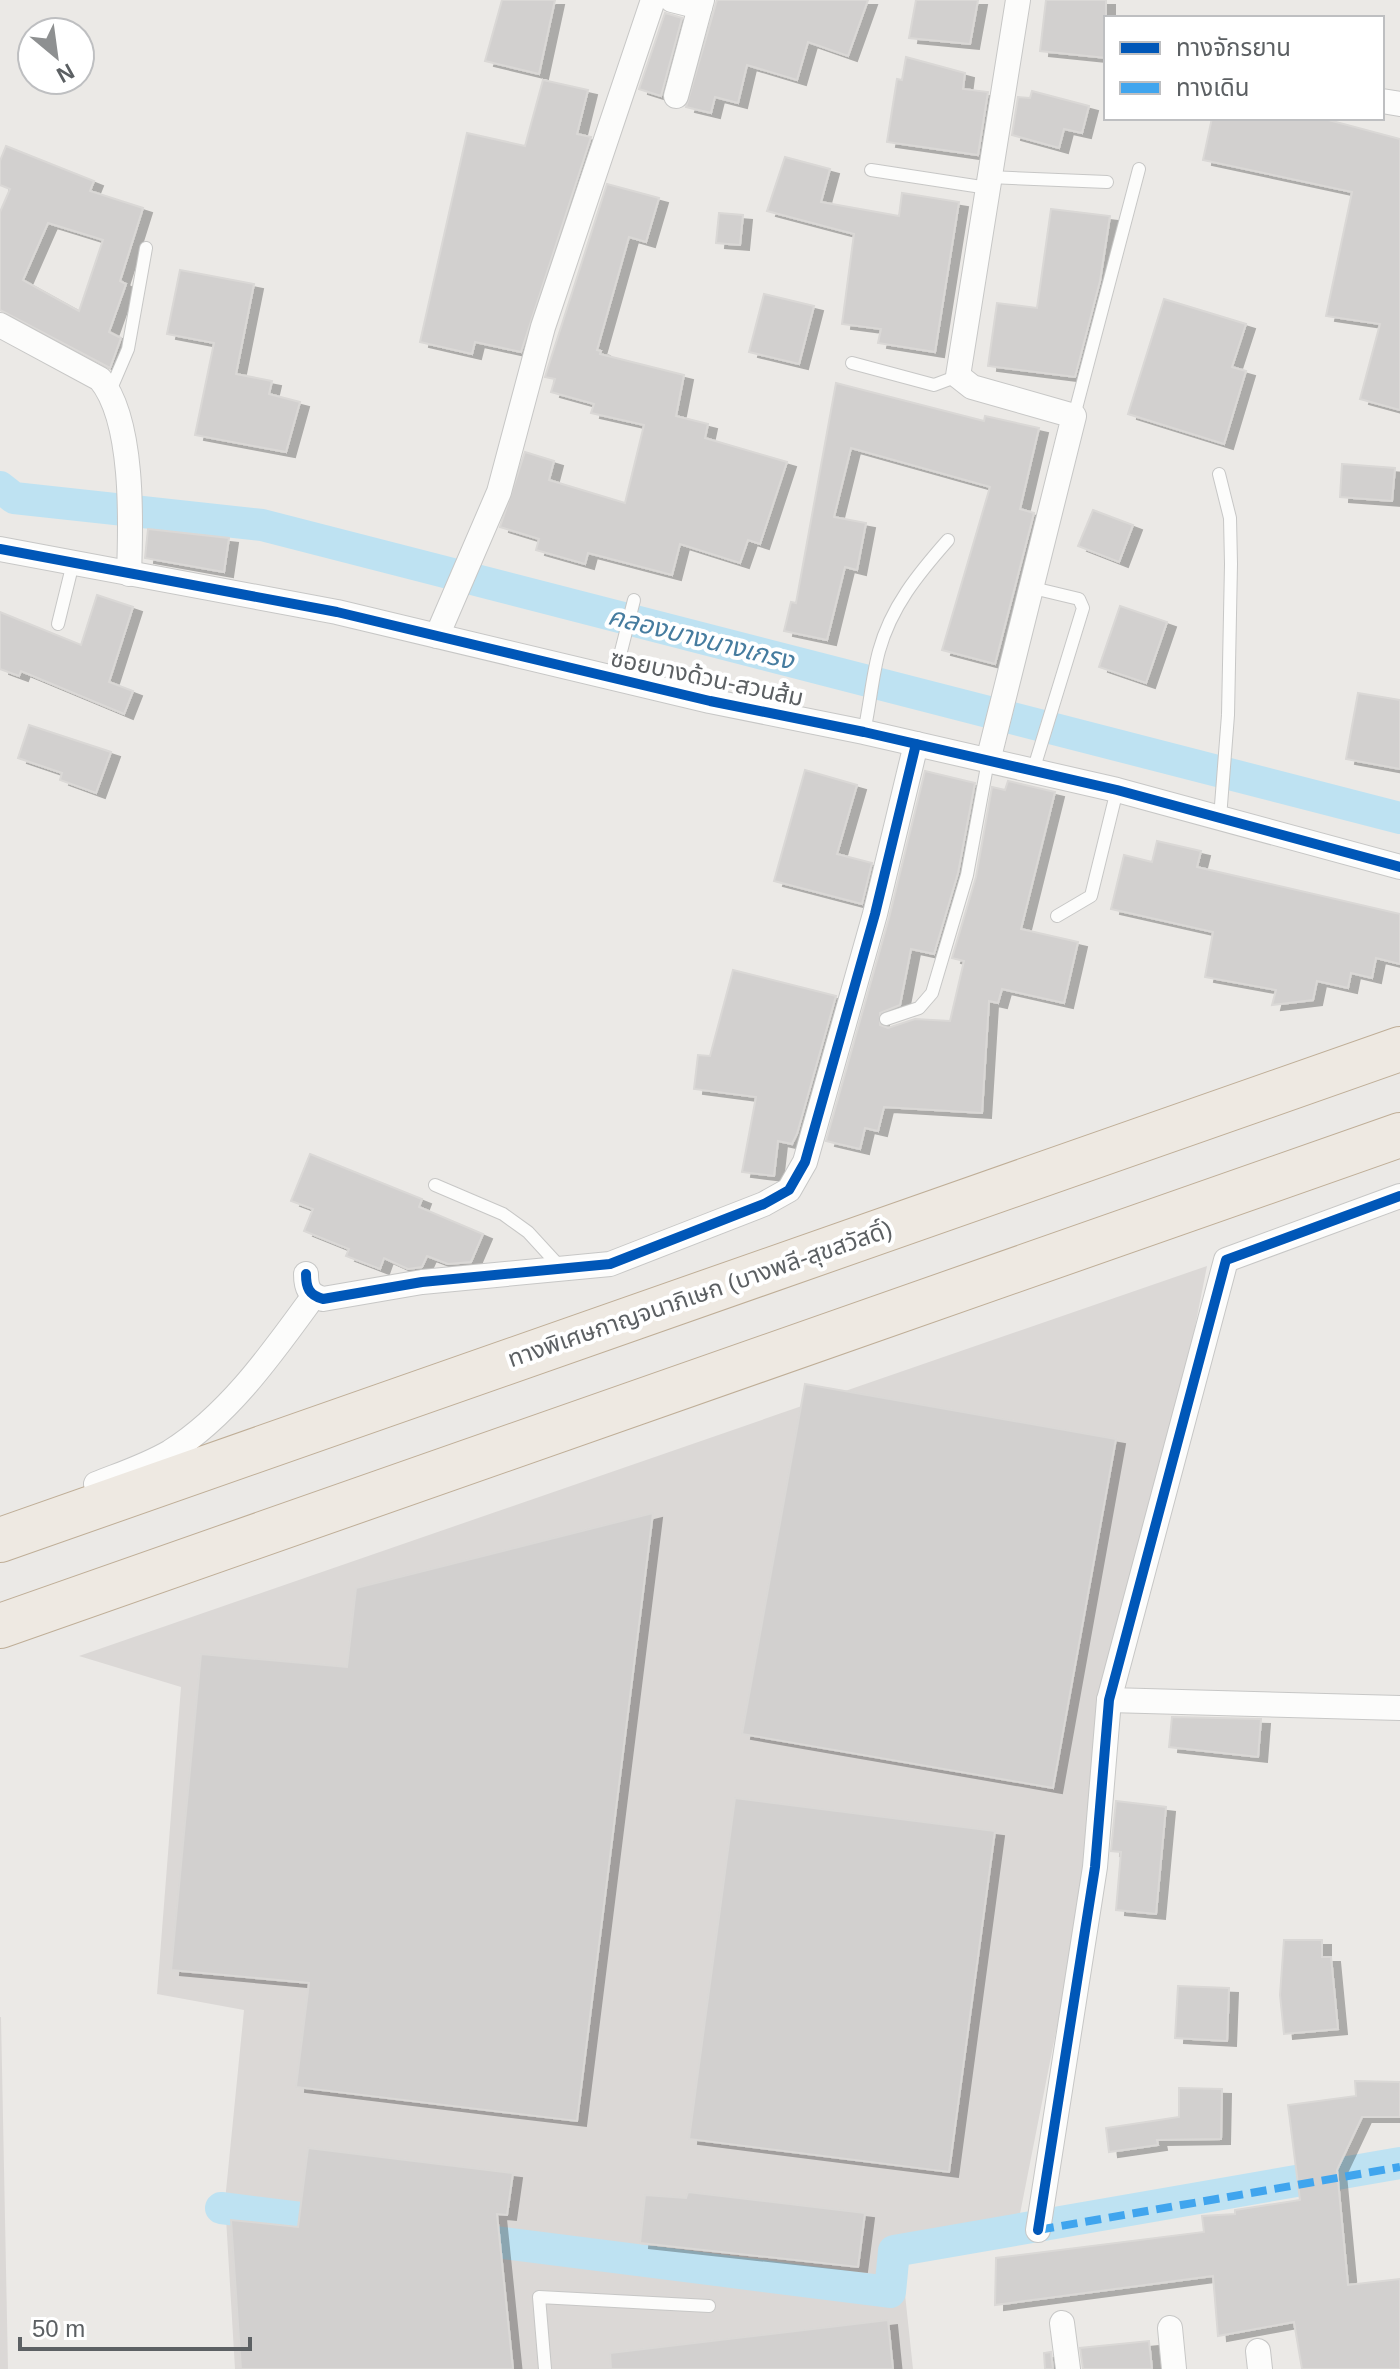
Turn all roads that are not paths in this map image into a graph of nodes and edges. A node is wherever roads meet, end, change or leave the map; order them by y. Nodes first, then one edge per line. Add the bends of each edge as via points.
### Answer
1 (653, 0) edge
2 (672, 0) edge
3 (1018, 0) edge
4 (701, 3) edge
5 (676, 96) dead end
6 (1139, 169) dead end
7 (871, 170) dead end
8 (1107, 182) dead end
9 (988, 183) junction
10 (146, 248) dead end
11 (0, 325) edge
12 (852, 363) dead end
13 (958, 376) junction
14 (110, 391) junction
15 (1074, 416) junction
16 (1219, 474) dead end
17 (948, 540) dead end
18 (0, 549) edge
19 (73, 563) junction
20 (130, 567) junction
21 (1033, 588) junction
22 (634, 605) dead end
23 (58, 624) dead end
24 (437, 636) junction
25 (614, 679) junction
26 (866, 720) junction
27 (916, 744) junction
28 (988, 761) junction
29 (1033, 771) junction
30 (1117, 790) junction
31 (1221, 808) junction
32 (1400, 867) edge
33 (1057, 916) dead end
34 (886, 1019) dead end
35 (1400, 1049) edge
36 (1400, 1135) edge
37 (435, 1185) dead end
38 (1400, 1196) edge
39 (562, 1269) junction
40 (0, 1518) edge
41 (0, 1540) edge
42 (0, 1626) edge
43 (1109, 1700) junction
44 (1400, 1708) edge
45 (1038, 2230) dead end
46 (709, 2306) dead end
47 (1062, 2323) dead end
48 (1170, 2328) dead end
49 (545, 2369) edge
50 (1068, 2369) edge
51 (1174, 2369) edge

1 - 24 street via 543,327 499,492
2 - 4 street
3 - 9 street
4 - 5 street
6 - 15 lane
7 - 9 lane
8 - 9 lane
9 - 13 street
10 - 14 lane via 128,349
11 - 14 street via 100,379
12 - 13 lane via 934,385
13 - 15 street via 972,387
14 - 20 street via 125,451
15 - 21 street
16 - 31 lane via 1230,518
17 - 26 lane via 913,579 891,617
18 - 19 street, ซอยบางด้วน-สวนส้ม
19 - 20 street, ซอยบางด้วน-สวนส้ม
19 - 23 lane
20 - 24 street, ซอยบางด้วน-สวนส้ม
21 - 28 street
21 - 29 lane via 1083,603
22 - 25 lane
24 - 25 street, ซอยบางด้วน-สวนส้ม
25 - 26 street, ซอยบางด้วน-สวนส้ม
26 - 27 street, ซอยบางด้วน-สวนส้ม
27 - 28 street, ซอยบางด้วน-สวนส้ม
27 - 39 street via 875,914 805,1162 789,1190 637,1255
28 - 29 street, ซอยบางด้วน-สวนส้ม
28 - 34 lane via 967,875 932,993 919,1008
29 - 30 street, ซอยบางด้วน-สวนส้ม
30 - 31 street, ซอยบางด้วน-สวนส้ม
30 - 33 lane via 1091,896
31 - 32 street, ซอยบางด้วน-สวนส้ม
35 - 41 highway, ทางพิเศษกาญจนาภิเษก (บางพลี-สุขสวัสดิ์)
36 - 42 highway
37 - 39 lane via 503,1214
38 - 43 street via 1226,1260
39 - 40 street via 422,1282 335,1299 310,1285 236,1394 172,1450 144,1466
43 - 44 street
43 - 45 street via 1095,1867
46 - 49 lane via 539,2297
47 - 50 street
48 - 51 street

